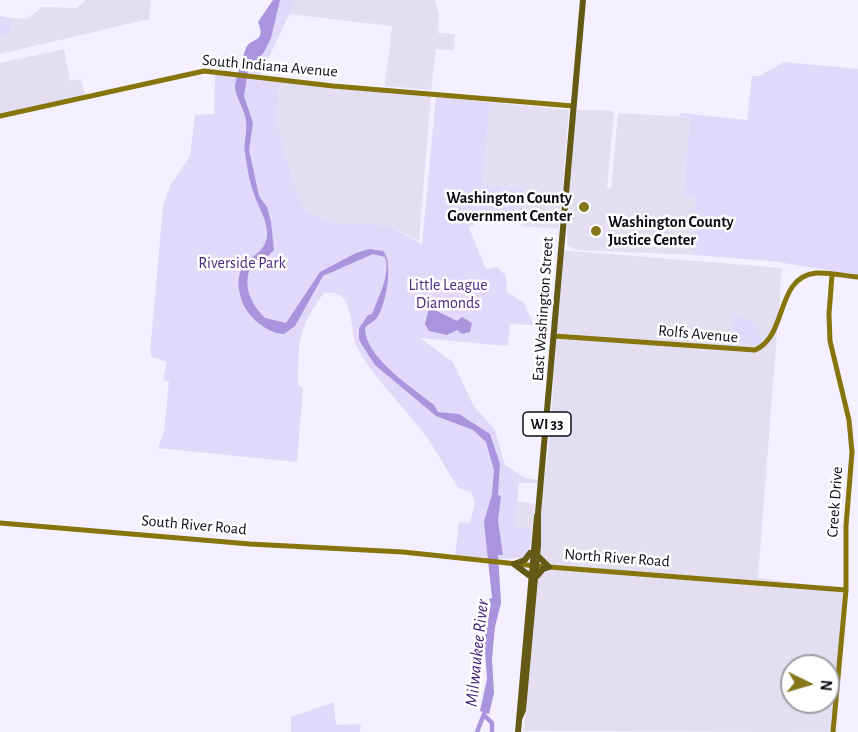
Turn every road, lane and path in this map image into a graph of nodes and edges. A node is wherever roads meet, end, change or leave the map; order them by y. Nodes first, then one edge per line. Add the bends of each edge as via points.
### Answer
1 (582, 0) edge
2 (573, 106) junction
3 (0, 116) edge
4 (832, 275) junction
5 (858, 277) edge
6 (554, 336) junction
7 (0, 523) edge
8 (387, 551) joint
9 (535, 553) junction
10 (514, 564) junction
11 (534, 566) junction
12 (549, 567) junction
13 (533, 577) junction
14 (846, 590) junction
15 (518, 732) edge
16 (833, 732) edge

1 - 2 main road, East Washington Street / WI 33
2 - 3 street, South Indiana Avenue via 196,72
2 - 6 main road, East Washington Street / WI 33
4 - 5 street, Rolfs Avenue
4 - 6 street, Rolfs Avenue via 807,275 793,286 772,338 755,350
4 - 14 street, Creek Drive via 830,341 849,420 852,452
6 - 9 main road, East Washington Street / WI 33
7 - 8 street, South River Road
8 - 10 street, North River Road
9 - 10 main road
9 - 11 main road, East Washington Street / WI 33
9 - 12 main road
10 - 11 street, North River Road
10 - 13 main road
11 - 12 street, North River Road
11 - 13 main road, East Washington Street / WI 33
12 - 13 main road
12 - 14 street, North River Road
13 - 15 main road, East Washington Street / WI 33
14 - 16 street, Creek Drive

